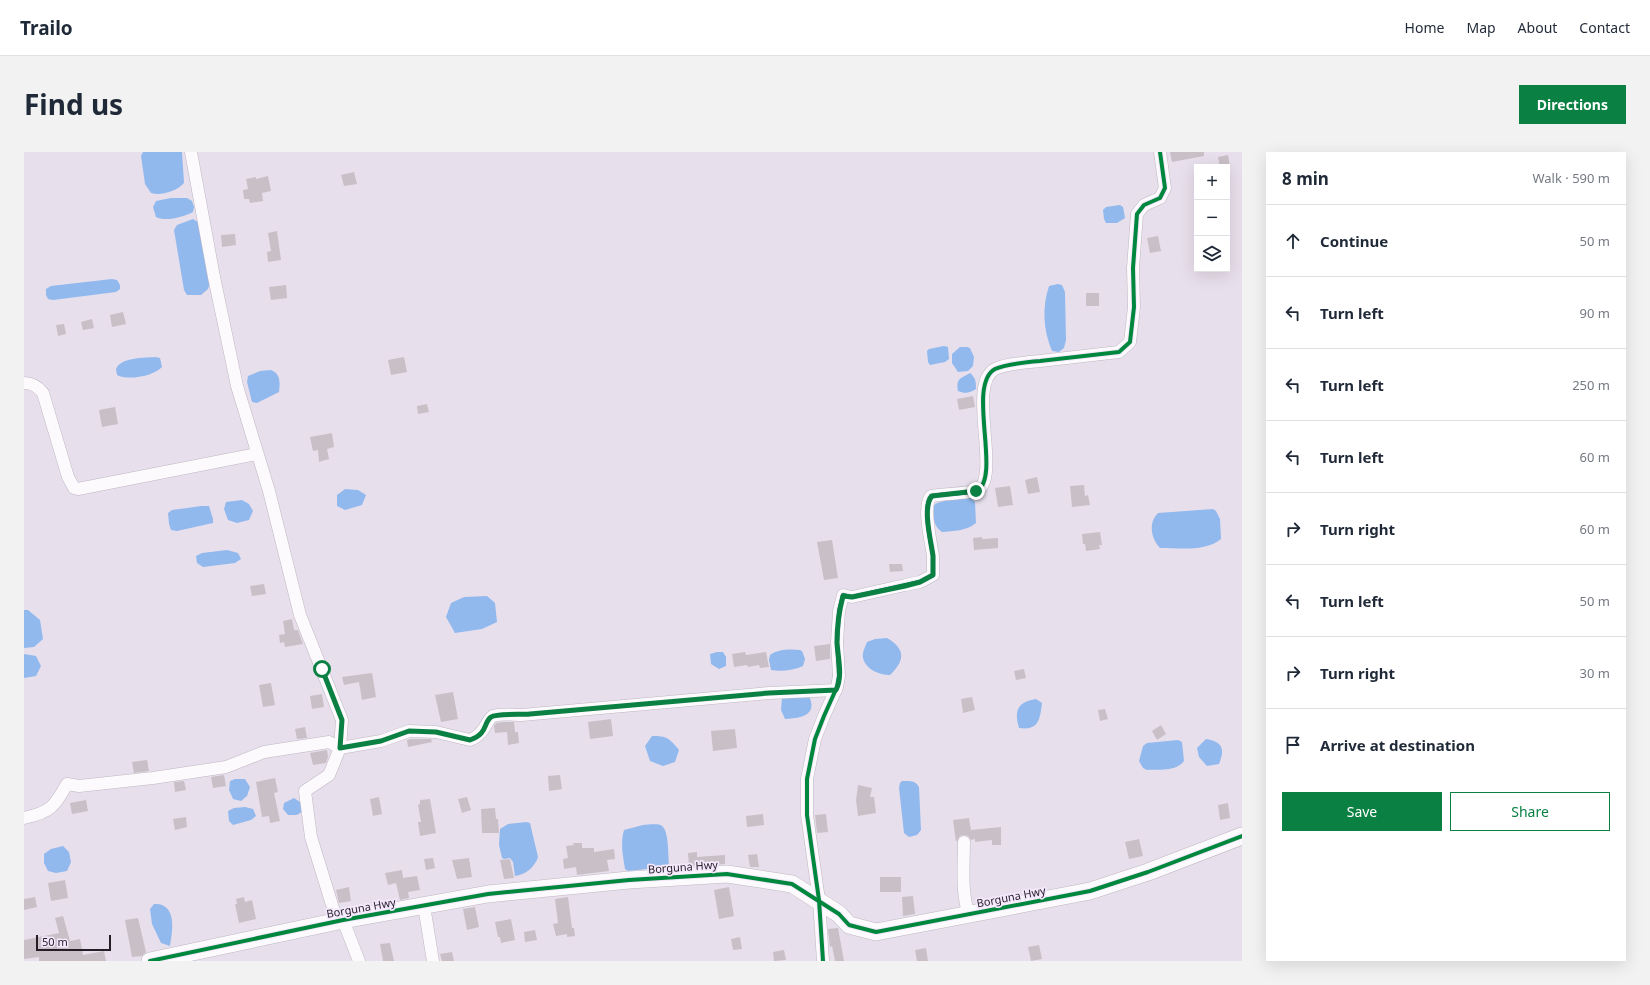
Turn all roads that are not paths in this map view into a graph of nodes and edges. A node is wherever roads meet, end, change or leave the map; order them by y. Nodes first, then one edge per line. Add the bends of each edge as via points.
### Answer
1 (191, 152) edge
2 (1160, 152) edge
3 (24, 383) edge
4 (257, 454) junction
5 (836, 690) junction
6 (340, 748) junction
7 (24, 818) edge
8 (1242, 836) edge
9 (964, 842) dead end
10 (819, 900) junction
11 (424, 906) junction
12 (969, 914) junction
13 (340, 920) junction
14 (150, 961) edge
15 (359, 961) edge
16 (433, 961) edge
17 (823, 961) edge

1 - 4 street via 237,386
2 - 5 street via 1165,188 1160,198 1144,205 1137,214 1133,268 1134,307 1130,342 1119,352 1019,363 995,369 987,377 983,397 986,473 982,485 976,491 932,496 928,500 933,575 905,586 852,597 843,596 839,611 839,676
3 - 4 street via 39,387 43,393 68,477 74,488
4 - 6 street via 269,491 300,615 342,720
5 - 6 street via 769,693 494,716 482,733 470,740 436,732 409,731 381,741
5 - 10 street via 815,739 807,780 807,815
6 - 7 street via 329,742 264,752 226,767 86,786 67,784 56,804 42,814
6 - 13 street via 329,775 305,791 311,837
8 - 12 street, Borguna Hwy via 1090,891
9 - 12 street via 966,908
10 - 11 street, Borguna Hwy via 792,884 727,874 629,880 488,894
10 - 12 street, Borguna Hwy via 839,914 848,925 876,932
10 - 17 street
11 - 13 street, Borguna Hwy
11 - 16 street
13 - 14 street, Borguna Hwy
13 - 15 street

